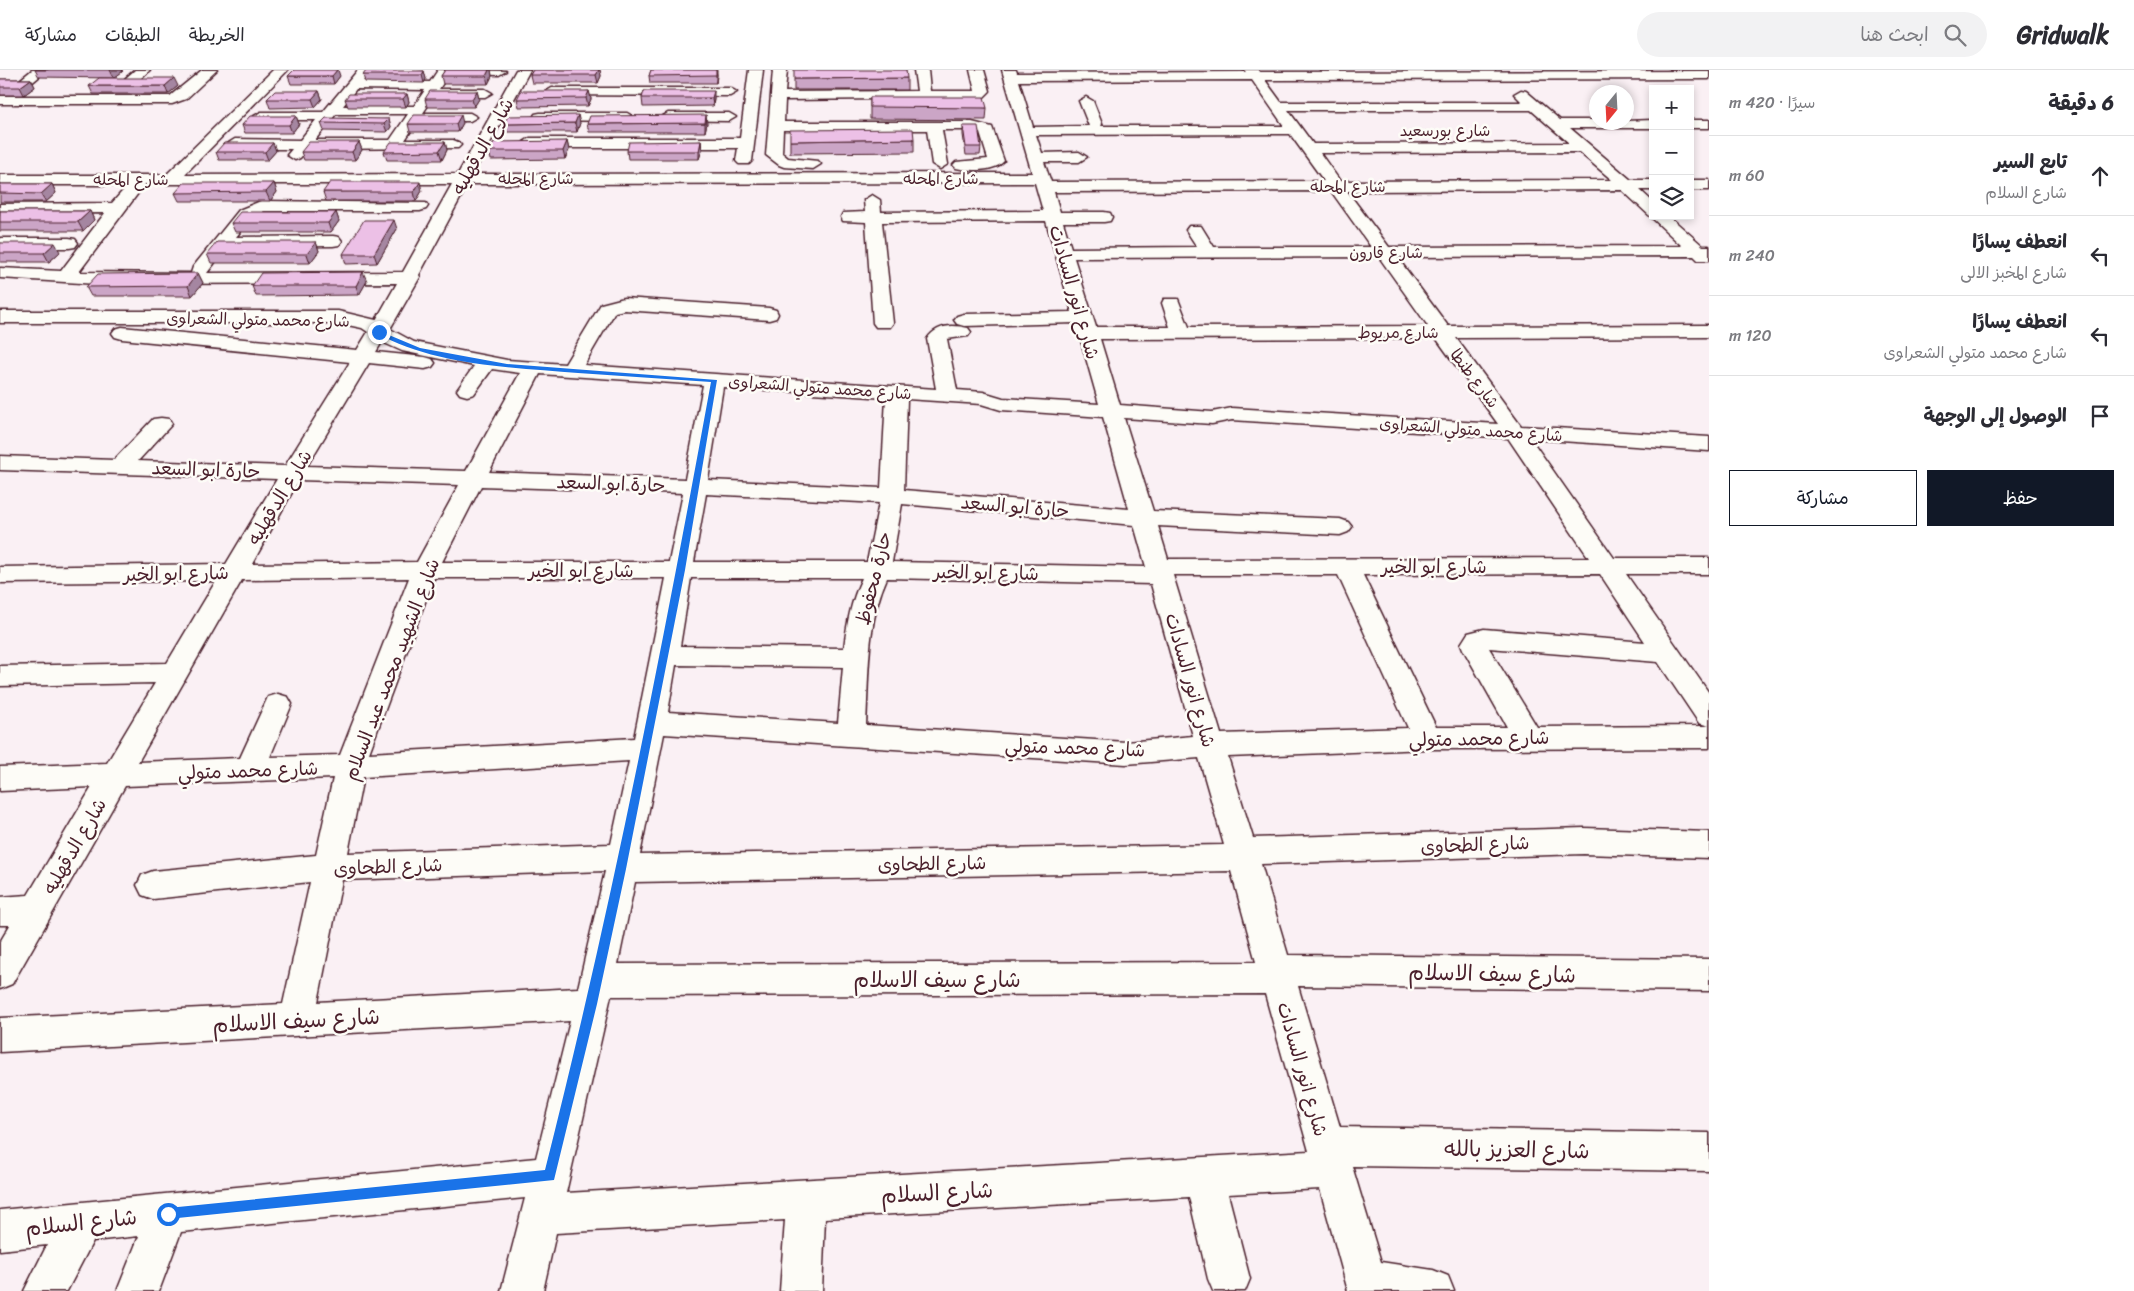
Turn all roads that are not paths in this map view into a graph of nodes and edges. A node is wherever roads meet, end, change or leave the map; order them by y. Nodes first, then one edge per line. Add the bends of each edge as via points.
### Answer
1 (40, 70) edge
2 (210, 70) edge
3 (281, 70) edge
4 (523, 70) edge
5 (756, 70) edge
6 (780, 70) edge
7 (921, 70) edge
8 (344, 71) edge
9 (499, 71) edge
10 (1254, 73) edge
11 (1417, 73) edge
12 (1496, 73) edge
13 (1556, 73) edge
14 (1100, 74) edge
15 (1621, 74) edge
16 (994, 75) edge
17 (1670, 75) junction
18 (1709, 75) edge
19 (145, 76) edge
20 (631, 77) dead end
21 (8, 83) edge
22 (23, 83) junction
23 (109, 83) edge
24 (176, 83) dead end
25 (196, 83) junction
26 (1684, 85) edge
27 (1640, 87) dead end
28 (93, 89) edge
29 (923, 90) junction
30 (533, 92) edge
31 (626, 92) junction
32 (730, 92) dead end
33 (485, 93) dead end
34 (778, 96) junction
35 (851, 96) junction
36 (0, 100) edge
37 (26, 100) junction
38 (79, 100) junction
39 (338, 101) edge
40 (1086, 101) dead end
41 (423, 102) edge
42 (1277, 106) junction
43 (1534, 106) junction
44 (261, 116) edge
45 (470, 117) dead end
46 (530, 117) edge
47 (618, 117) junction
48 (729, 117) dead end
49 (749, 117) junction
50 (777, 118) junction
51 (852, 119) junction
52 (1096, 124) junction
53 (1556, 124) junction
54 (1635, 124) junction
55 (1649, 124) edge
56 (1694, 124) edge
57 (1709, 124) edge
58 (934, 126) junction
59 (954, 126) junction
60 (1292, 126) junction
61 (1026, 128) junction
62 (1649, 134) edge
63 (519, 143) edge
64 (608, 143) junction
65 (746, 143) junction
66 (235, 144) edge
67 (453, 145) dead end
68 (1582, 147) junction
69 (1309, 149) junction
70 (959, 155) junction
71 (1079, 158) dead end
72 (599, 168) dead end
73 (1040, 174) junction
74 (742, 178) junction
75 (870, 178) junction
76 (141, 179) junction
77 (171, 179) junction
78 (275, 179) junction
79 (464, 179) junction
80 (0, 180) edge
81 (941, 183) junction
82 (1335, 185) junction
83 (1626, 185) junction
84 (1649, 185) edge
85 (1694, 185) edge
86 (1709, 185) edge
87 (1442, 186) junction
88 (1454, 200) dead end
89 (420, 206) dead end
90 (1649, 207) edge
91 (116, 208) junction
92 (3, 211) edge
93 (849, 217) dead end
94 (873, 217) junction
95 (945, 217) junction
96 (1053, 217) junction
97 (1104, 217) dead end
98 (1664, 220) edge
99 (1195, 230) dead end
100 (333, 241) junction
101 (222, 242) junction
102 (0, 243) edge
103 (69, 243) dead end
104 (1208, 252) junction
105 (1382, 252) junction
106 (1063, 253) junction
107 (1706, 254) edge
108 (0, 273) edge
109 (67, 276) junction
110 (247, 277) junction
111 (193, 278) junction
112 (406, 284) junction
113 (235, 293) dead end
114 (1171, 304) dead end
115 (769, 314) dead end
116 (0, 317) edge
117 (188, 317) junction
118 (338, 318) junction
119 (883, 323) dead end
120 (1084, 325) junction
121 (374, 328) junction
122 (0, 330) edge
123 (1440, 331) junction
124 (1709, 331) edge
125 (1181, 332) junction
126 (170, 338) junction
127 (319, 353) junction
128 (364, 357) junction
129 (520, 367) junction
130 (483, 368) junction
131 (571, 370) junction
132 (714, 380) junction
133 (467, 390) dead end
134 (896, 392) junction
135 (948, 396) junction
136 (1109, 406) junction
137 (161, 424) dead end
138 (1515, 432) junction
139 (1709, 444) edge
140 (0, 463) edge
141 (121, 466) junction
142 (293, 471) junction
143 (473, 477) junction
144 (696, 486) junction
145 (892, 496) junction
146 (1143, 518) junction
147 (1340, 527) dead end
148 (1346, 566) junction
149 (1607, 566) junction
150 (1709, 566) edge
151 (425, 570) junction
152 (681, 570) junction
153 (878, 570) junction
154 (1160, 571) junction
155 (234, 573) junction
156 (0, 576) edge
157 (1666, 653) junction
158 (664, 655) junction
159 (857, 658) junction
160 (175, 673) junction
161 (0, 676) edge
162 (278, 704) dead end
163 (1709, 715) edge
164 (851, 734) junction
165 (648, 735) junction
166 (1528, 737) junction
167 (1709, 737) edge
168 (1427, 738) junction
169 (1210, 746) junction
170 (350, 766) junction
171 (250, 770) junction
172 (116, 774) junction
173 (0, 779) edge
174 (1709, 845) edge
175 (1241, 854) junction
176 (623, 863) junction
177 (329, 867) junction
178 (154, 884) dead end
179 (37, 909) junction
180 (0, 911) edge
181 (0, 973) edge
182 (1276, 974) junction
183 (1709, 975) edge
184 (595, 992) junction
185 (297, 1020) junction
186 (0, 1036) edge
187 (1709, 1152) edge
188 (1329, 1158) junction
189 (550, 1176) junction
190 (1204, 1176) junction
191 (806, 1199) junction
192 (168, 1214) junction
193 (541, 1214) junction
194 (81, 1222) junction
195 (0, 1230) edge
196 (1229, 1279) dead end
197 (1367, 1285) edge
198 (45, 1291) edge
199 (138, 1291) edge
200 (522, 1291) edge
201 (801, 1291) edge
202 (1432, 1291) edge

1 - 22 street
2 - 25 street
3 - 77 street
4 - 79 street, شارع الدقهليه
5 - 49 street
6 - 34 street
7 - 29 street
8 - 39 street
9 - 41 street
10 - 11 street
10 - 14 street
10 - 42 street, شارع طنطا
11 - 12 street
12 - 13 street
12 - 43 street
13 - 15 street
14 - 16 street
15 - 17 street
15 - 27 street
16 - 29 street via 978,95
16 - 61 street, شارع انور السادات
17 - 18 street
17 - 26 street
19 - 23 street via 127,83
20 - 31 street
21 - 22 street
22 - 37 street via 46,86
24 - 25 street
25 - 38 street via 172,100
28 - 38 street
29 - 35 street
30 - 31 street
31 - 32 street
31 - 47 street
33 - 41 street
34 - 35 street
34 - 50 street
35 - 51 street
36 - 37 street
37 - 38 street
39 - 41 street
39 - 41 street
39 - 41 street
39 - 41 street
39 - 44 street
39 - 66 street
39 - 78 street
40 - 52 street
41 - 45 street
41 - 67 street
42 - 43 street, شارع بورسعيد
42 - 60 street, شارع طنطا
43 - 53 street
46 - 47 street
47 - 48 street
49 - 50 street
49 - 65 street
50 - 51 street
50 - 81 street via 774,155 784,162
51 - 58 street
52 - 60 street
52 - 61 street
53 - 54 street
53 - 68 street
54 - 55 street
54 - 62 street
56 - 57 street
58 - 59 street
58 - 81 street
59 - 70 street
59 - 70 street via 976,126 987,130 996,159 988,164
60 - 61 street
60 - 69 street, شارع طنطا
61 - 73 street, شارع انور السادات
63 - 64 street
64 - 65 street
64 - 72 street
65 - 74 street
68 - 69 street, شارع بورسعيد
68 - 83 street
69 - 82 street, شارع طنطا
70 - 81 street
71 - 73 street
73 - 81 street, شارع المحله
73 - 82 street, شارع المحله
73 - 96 street, شارع انور السادات
74 - 75 street, شارع المحله
74 - 79 street, شارع المحله
75 - 81 street, شارع المحله
75 - 94 street
76 - 77 street, شارع المحله
76 - 80 street, شارع المحله
76 - 91 street
77 - 78 street, شارع المحله
78 - 79 street, شارع المحله
79 - 112 street, شارع الدقهليه
81 - 95 street
82 - 87 street, شارع المحله
82 - 105 street, شارع طنطا
83 - 84 street, شارع المحله
83 - 87 street, شارع المحله
83 - 90 street
85 - 86 street
87 - 88 street
89 - 100 street
91 - 92 street
91 - 109 street
93 - 94 street
94 - 95 street
94 - 119 street
95 - 96 street
96 - 97 street
96 - 106 street, شارع انور السادات
98 - 107 street
99 - 104 street
100 - 101 street
100 - 101 street via 261,206 245,214
100 - 110 street
100 - 112 street
101 - 111 street
102 - 103 street
104 - 105 street, شارع قارون
104 - 106 street, شارع قارون
105 - 107 street, شارع قارون
105 - 123 street, شارع طنطا
106 - 120 street, شارع انور السادات
108 - 109 street
109 - 111 street
110 - 111 street
110 - 113 street
112 - 118 street via 366,308
112 - 121 street, شارع الدقهليه
114 - 125 street
115 - 131 street via 624,304 612,306
116 - 117 street, شارع محمد متولي الشعراوى
117 - 118 street, شارع محمد متولي الشعراوى
117 - 126 street via 170,326
118 - 121 street, شارع محمد متولي الشعراوى
120 - 125 street, شارع مريوط
120 - 135 street, شارع مريوط via 962,326 946,332 937,339
120 - 136 street, شارع انور السادات
121 - 127 street via 366,329 356,339 340,347
121 - 128 street, شارع الدقهليه
121 - 129 street, شارع محمد متولي الشعراوى via 400,344
122 - 126 street, شارع محمد متولي الشعراوى via 82,330
123 - 124 street, شارع مريوط
123 - 125 street, شارع مريوط
123 - 138 street, شارع طنطا
126 - 127 street, شارع محمد متولي الشعراوى
127 - 128 street, شارع محمد متولي الشعراوى
128 - 130 street, شارع محمد متولي الشعراوى
128 - 142 street, شارع الدقهليه
129 - 130 street, شارع محمد متولي الشعراوى
129 - 131 street, شارع محمد متولي الشعراوى
129 - 143 street, شارع الشهيد محمد عبد السلام
130 - 133 street
131 - 132 street, شارع محمد متولي الشعراوى
132 - 134 street, شارع محمد متولي الشعراوى
132 - 144 street
134 - 135 street, شارع محمد متولي الشعراوى
134 - 145 street, حارة محفوظ
135 - 136 street, شارع محمد متولي الشعراوى via 983,398 1001,404
136 - 138 street, شارع محمد متولي الشعراوى via 1206,418 1232,414
136 - 146 street, شارع انور السادات
137 - 141 street
138 - 139 street, شارع محمد متولي الشعراوى
138 - 149 street, شارع طنطا
140 - 141 street, حارة ابو السعد
141 - 142 street, حارة ابو السعد
142 - 143 street, حارة ابو السعد
142 - 155 street, شارع الدقهليه
143 - 144 street, حارة ابو السعد
143 - 151 street, شارع الشهيد محمد عبد السلام
144 - 145 street, حارة ابو السعد
144 - 152 street
145 - 146 street, حارة ابو السعد
145 - 153 street, حارة محفوظ
146 - 147 street, حارة ابو السعد
146 - 154 street, شارع انور السادات
148 - 149 street, شارع ابو الخير
148 - 154 street, شارع ابو الخير
148 - 168 street
149 - 150 street, شارع ابو الخير
149 - 157 street, شارع طنطا
151 - 152 street, شارع ابو الخير
151 - 155 street, شارع ابو الخير
151 - 170 street, شارع الشهيد محمد عبد السلام
152 - 153 street, شارع ابو الخير
152 - 158 street
153 - 154 street, شارع ابو الخير
153 - 159 street, حارة محفوظ via 860,619
154 - 169 street, شارع انور السادات
155 - 156 street, شارع ابو الخير
155 - 160 street, شارع الدقهليه
157 - 163 street, شارع طنطا
157 - 166 street via 1477,640 1474,644 1476,649
158 - 159 street
158 - 165 street
159 - 164 street, حارة محفوظ
160 - 161 street
160 - 172 street, شارع الدقهليه
162 - 171 street
164 - 165 street, شارع محمد متولي
164 - 169 street, شارع محمد متولي via 1126,752
165 - 170 street, شارع محمد متولي
165 - 176 street
166 - 167 street, شارع محمد متولي
166 - 168 street, شارع محمد متولي
168 - 169 street, شارع محمد متولي
169 - 175 street, شارع انور السادات
170 - 171 street, شارع محمد متولي
170 - 177 street, شارع الشهيد محمد عبد السلام
171 - 172 street, شارع محمد متولي
172 - 173 street, شارع محمد متولي
172 - 179 street, شارع الدقهليه
174 - 175 street, شارع الطحاوى via 1584,841
175 - 176 street, شارع الطحاوى
175 - 182 street, شارع انور السادات
176 - 177 street, شارع الطحاوى
176 - 184 street
177 - 178 street, شارع الطحاوى
177 - 185 street, شارع الشهيد محمد عبد السلام
179 - 180 street
179 - 181 street, شارع الدقهليه
182 - 183 street, شارع سيف الاسلام
182 - 184 street, شارع سيف الاسلام
182 - 188 street, شارع انور السادات
184 - 185 street, شارع سيف الاسلام
184 - 189 street
185 - 186 street, شارع سيف الاسلام
187 - 188 street, شارع العزيز بالله
188 - 190 street, شارع السلام
188 - 197 street, شارع انور السادات
189 - 192 street, شارع السلام
189 - 193 street
190 - 191 street, شارع السلام
190 - 196 street
191 - 193 street, شارع السلام
191 - 201 street
192 - 194 street, شارع السلام
192 - 199 street
193 - 200 street
194 - 195 street, شارع السلام
194 - 198 street
197 - 202 street

